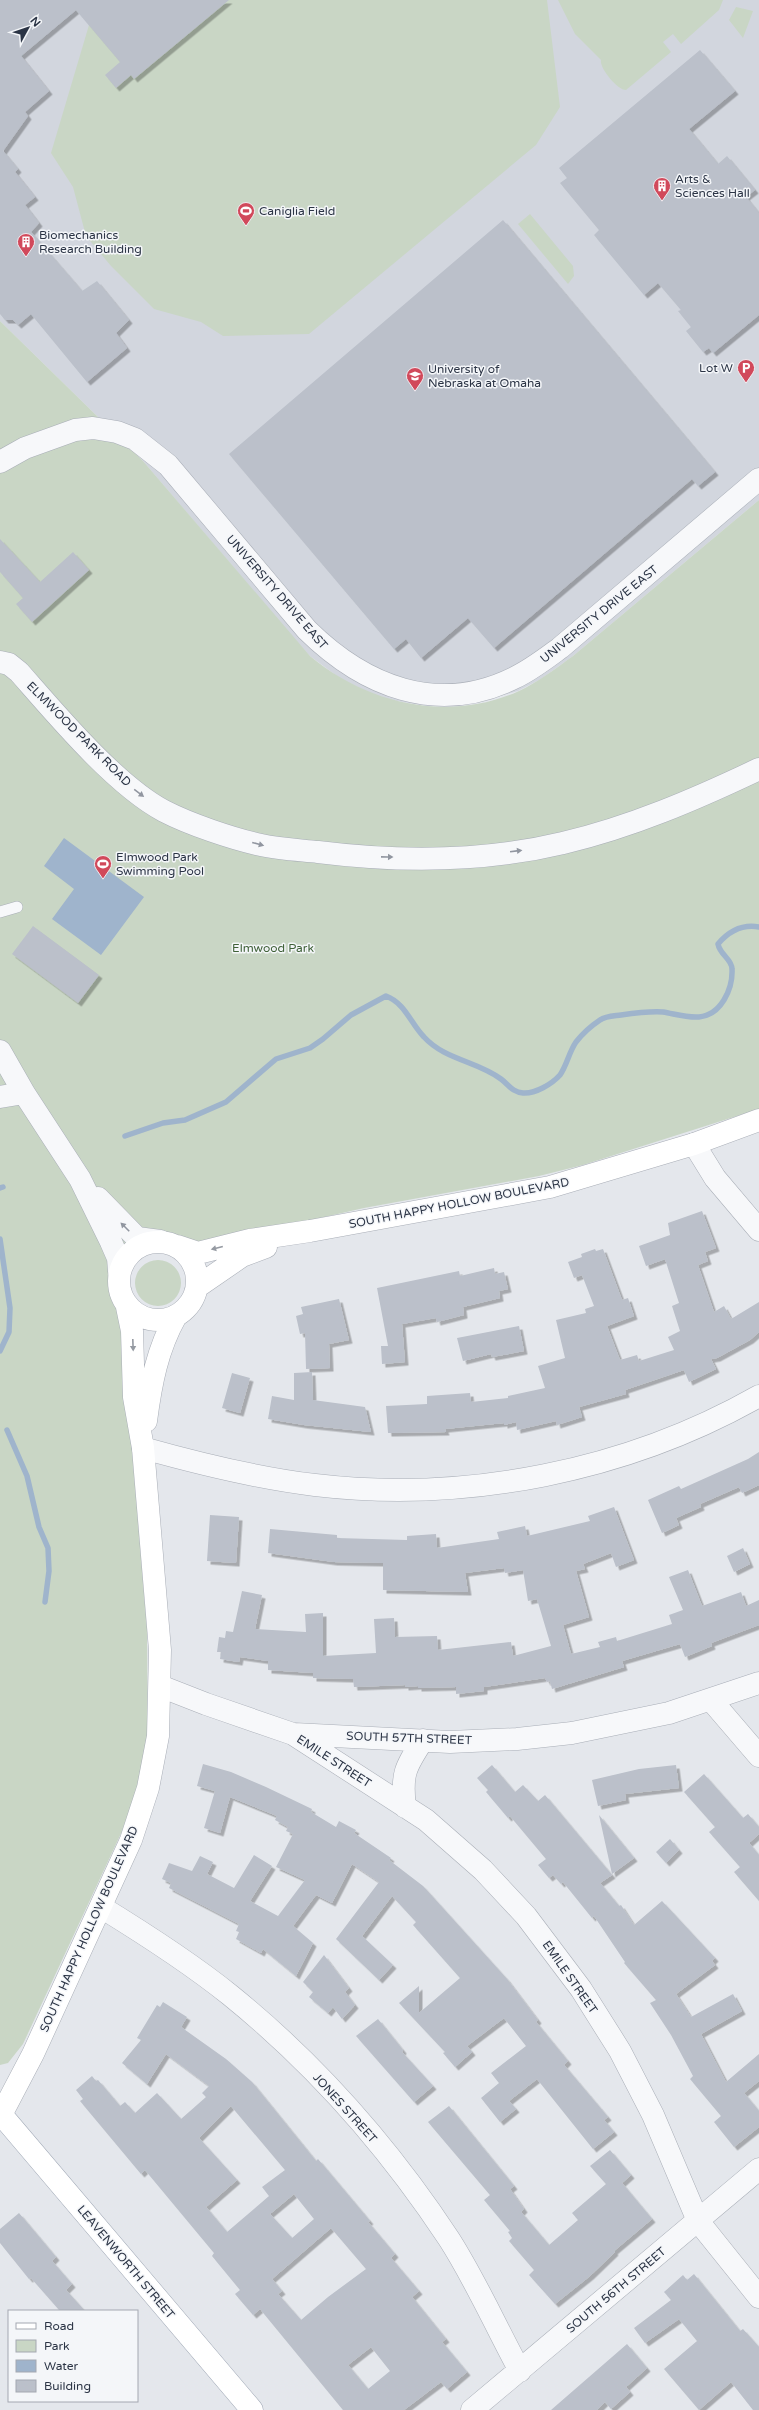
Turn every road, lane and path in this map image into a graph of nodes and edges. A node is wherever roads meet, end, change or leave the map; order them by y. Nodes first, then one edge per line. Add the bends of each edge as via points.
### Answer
1 (0, 462) edge
2 (759, 479) edge
3 (0, 662) edge
4 (759, 769) edge
5 (16, 907) dead end
6 (0, 912) edge
7 (0, 1052) edge
8 (24, 1094) junction
9 (0, 1097) edge
10 (759, 1120) edge
11 (694, 1144) junction
12 (80, 1179) junction
13 (759, 1230) edge
14 (310, 1231) junction
15 (168, 1244) junction
16 (119, 1271) junction
17 (197, 1287) junction
18 (127, 1307) junction
19 (176, 1316) junction
20 (759, 1396) edge
21 (143, 1448) junction
22 (759, 1683) edge
23 (160, 1686) junction
24 (711, 1700) junction
25 (293, 1734) junction
26 (423, 1740) junction
27 (759, 1756) edge
28 (405, 1807) junction
29 (101, 1907) junction
30 (0, 2115) edge
31 (759, 2169) edge
32 (698, 2221) junction
33 (759, 2297) edge
34 (520, 2371) junction
35 (252, 2410) edge
36 (472, 2410) edge

1 - 2 street, UNIVERSITY DRIVE EAST via 25,448 75,430 93,428 117,432 135,439 168,465 307,630 330,652 354,669 399,689 444,694 468,692 514,679 534,667 560,648
3 -> 4 street, ELMWOOD PARK ROAD via 9,664 19,672 89,748 139,794 164,810 260,845 355,857 434,859 523,850 562,843 628,824 672,808
5 - 6 lane
7 - 8 street
8 - 9 street
8 - 12 street
10 - 11 street, SOUTH HAPPY HOLLOW BOULEVARD
11 - 13 street via 715,1178
11 - 14 street, SOUTH HAPPY HOLLOW BOULEVARD via 550,1187
15 -> 12 street via 137,1238
12 - 16 street via 118,1258
14 -> 15 street, SOUTH HAPPY HOLLOW BOULEVARD via 250,1240 198,1253
14 - 17 street via 242,1256
15 - 16 street via 146,1243 134,1249 125,1258
15 - 17 street via 186,1253 193,1263
16 - 18 street via 118,1283
17 - 19 street via 194,1299
18 - 19 street via 150,1320 164,1320
18 -> 21 street, SOUTH HAPPY HOLLOW BOULEVARD via 132,1331 134,1397
19 - 21 street, SOUTH HAPPY HOLLOW BOULEVARD via 164,1338 156,1361
20 - 21 street via 672,1438 605,1460 552,1474 455,1487 378,1489 317,1485 206,1466
21 - 23 street, SOUTH HAPPY HOLLOW BOULEVARD via 160,1650
22 - 24 street, SOUTH 57TH STREET
23 - 25 street
23 - 29 street, SOUTH HAPPY HOLLOW BOULEVARD via 158,1736 148,1788 131,1840
24 - 26 street, SOUTH 57TH STREET via 641,1720 572,1733 517,1739 450,1742
24 - 27 street
25 - 26 street, SOUTH 57TH STREET
25 - 28 street, EMILE STREET
26 - 28 street via 408,1762 402,1782
28 - 32 street, EMILE STREET via 426,1820 483,1870 526,1916 581,1989 620,2051 653,2115
29 - 30 street, SOUTH HAPPY HOLLOW BOULEVARD via 33,2054
29 - 34 street, JONES STREET via 172,1952 230,1995 287,2044 341,2100 398,2168 449,2239 484,2299
30 - 35 street, LEAVENWORTH STREET
31 - 32 street, SOUTH 56TH STREET
32 - 33 street, EMILE STREET
32 - 34 street, SOUTH 56TH STREET
34 - 36 street, SOUTH 56TH STREET

